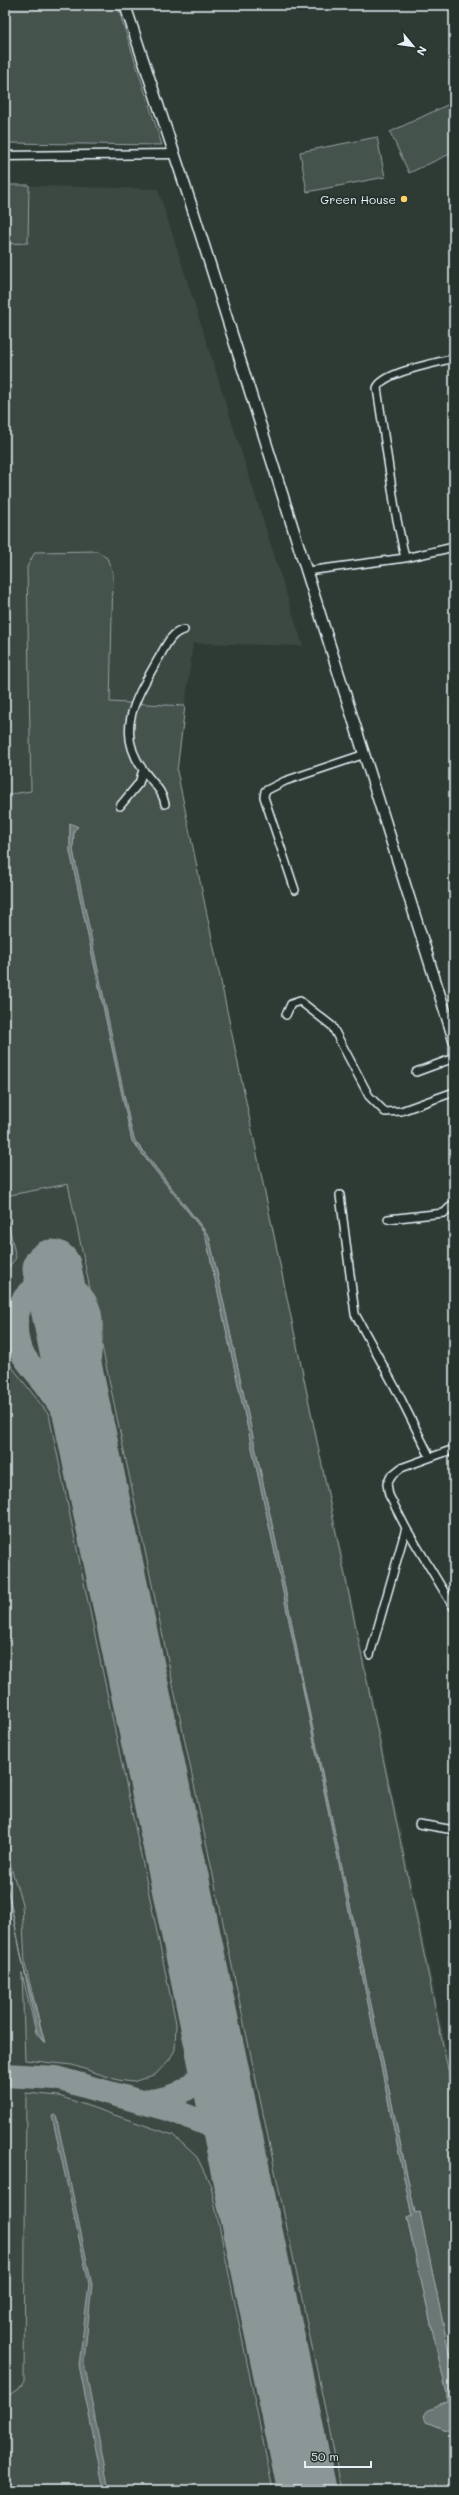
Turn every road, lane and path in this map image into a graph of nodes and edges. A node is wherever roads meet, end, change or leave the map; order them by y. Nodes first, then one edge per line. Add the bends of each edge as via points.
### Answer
1 (125, 5) edge
2 (173, 154) junction
3 (5, 156) edge
4 (454, 358) edge
5 (454, 548) edge
6 (405, 558) junction
7 (307, 571) junction
8 (184, 630) dead end
9 (365, 754) junction
10 (143, 770) junction
11 (165, 804) dead end
12 (120, 806) dead end
13 (295, 890) dead end
14 (286, 1015) dead end
15 (454, 1040) edge
16 (454, 1058) edge
17 (416, 1072) dead end
18 (454, 1092) edge
19 (340, 1195) dead end
20 (454, 1203) edge
21 (388, 1219) dead end
22 (454, 1449) edge
23 (430, 1457) junction
24 (406, 1528) junction
25 (454, 1608) edge
26 (370, 1655) dead end
27 (419, 1824) dead end
28 (454, 1830) edge

1 - 2 main road
2 - 3 street
2 - 7 main road
4 - 6 street via 393,375 383,379 377,388
5 - 6 street
6 - 7 street
7 - 9 main road
8 - 10 street via 178,631 170,639 141,690 129,720 128,736 133,754
9 - 13 street via 285,780 265,791 264,797
9 - 15 main road
10 - 11 street via 164,795
10 - 12 street via 139,783
14 - 18 street via 291,1004 300,1002 332,1026 369,1096 385,1112 401,1111
16 - 17 street
19 - 23 street via 355,1314
20 - 21 street via 444,1213
22 - 23 street
23 - 24 street via 400,1468 387,1484 389,1495
24 - 25 street
24 - 26 street
27 - 28 street

